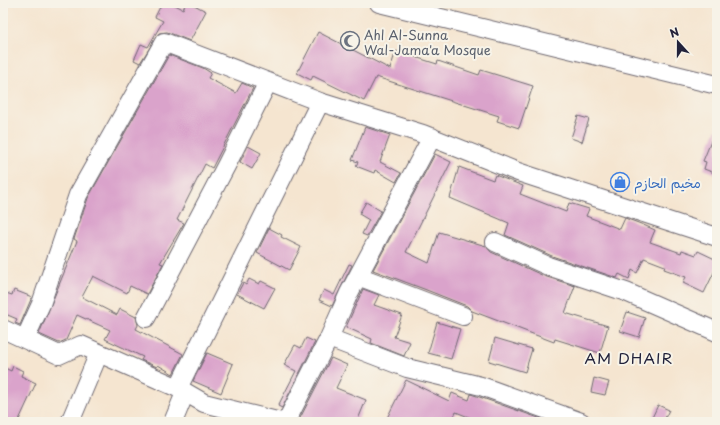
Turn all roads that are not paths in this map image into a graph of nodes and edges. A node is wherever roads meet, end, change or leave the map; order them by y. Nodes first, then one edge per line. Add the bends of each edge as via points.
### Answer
1 (378, 3) edge
2 (268, 82) junction
3 (717, 85) edge
4 (320, 102) junction
5 (432, 138) junction
6 (717, 237) edge
7 (495, 242) dead end
8 (358, 276) junction
9 (463, 316) dead end
10 (146, 318) dead end
11 (3, 329) edge
12 (717, 332) edge
13 (329, 338) junction
14 (25, 339) junction
15 (99, 353) junction
16 (181, 390) junction
17 (70, 422) edge
18 (173, 422) edge
19 (281, 422) edge
20 (286, 422) edge
21 (581, 422) edge

1 - 3 street
2 - 4 street
2 - 10 street
2 - 14 street via 164,42 78,194 41,304
4 - 5 street
4 - 16 street
5 - 6 street via 518,172
5 - 8 street
7 - 12 street via 548,266 626,292
8 - 9 street
8 - 13 street
11 - 14 street
13 - 20 street
13 - 21 street via 407,368 481,386
14 - 15 street via 59,355 81,345
15 - 16 street
15 - 17 street
16 - 18 street
16 - 19 street via 204,403

